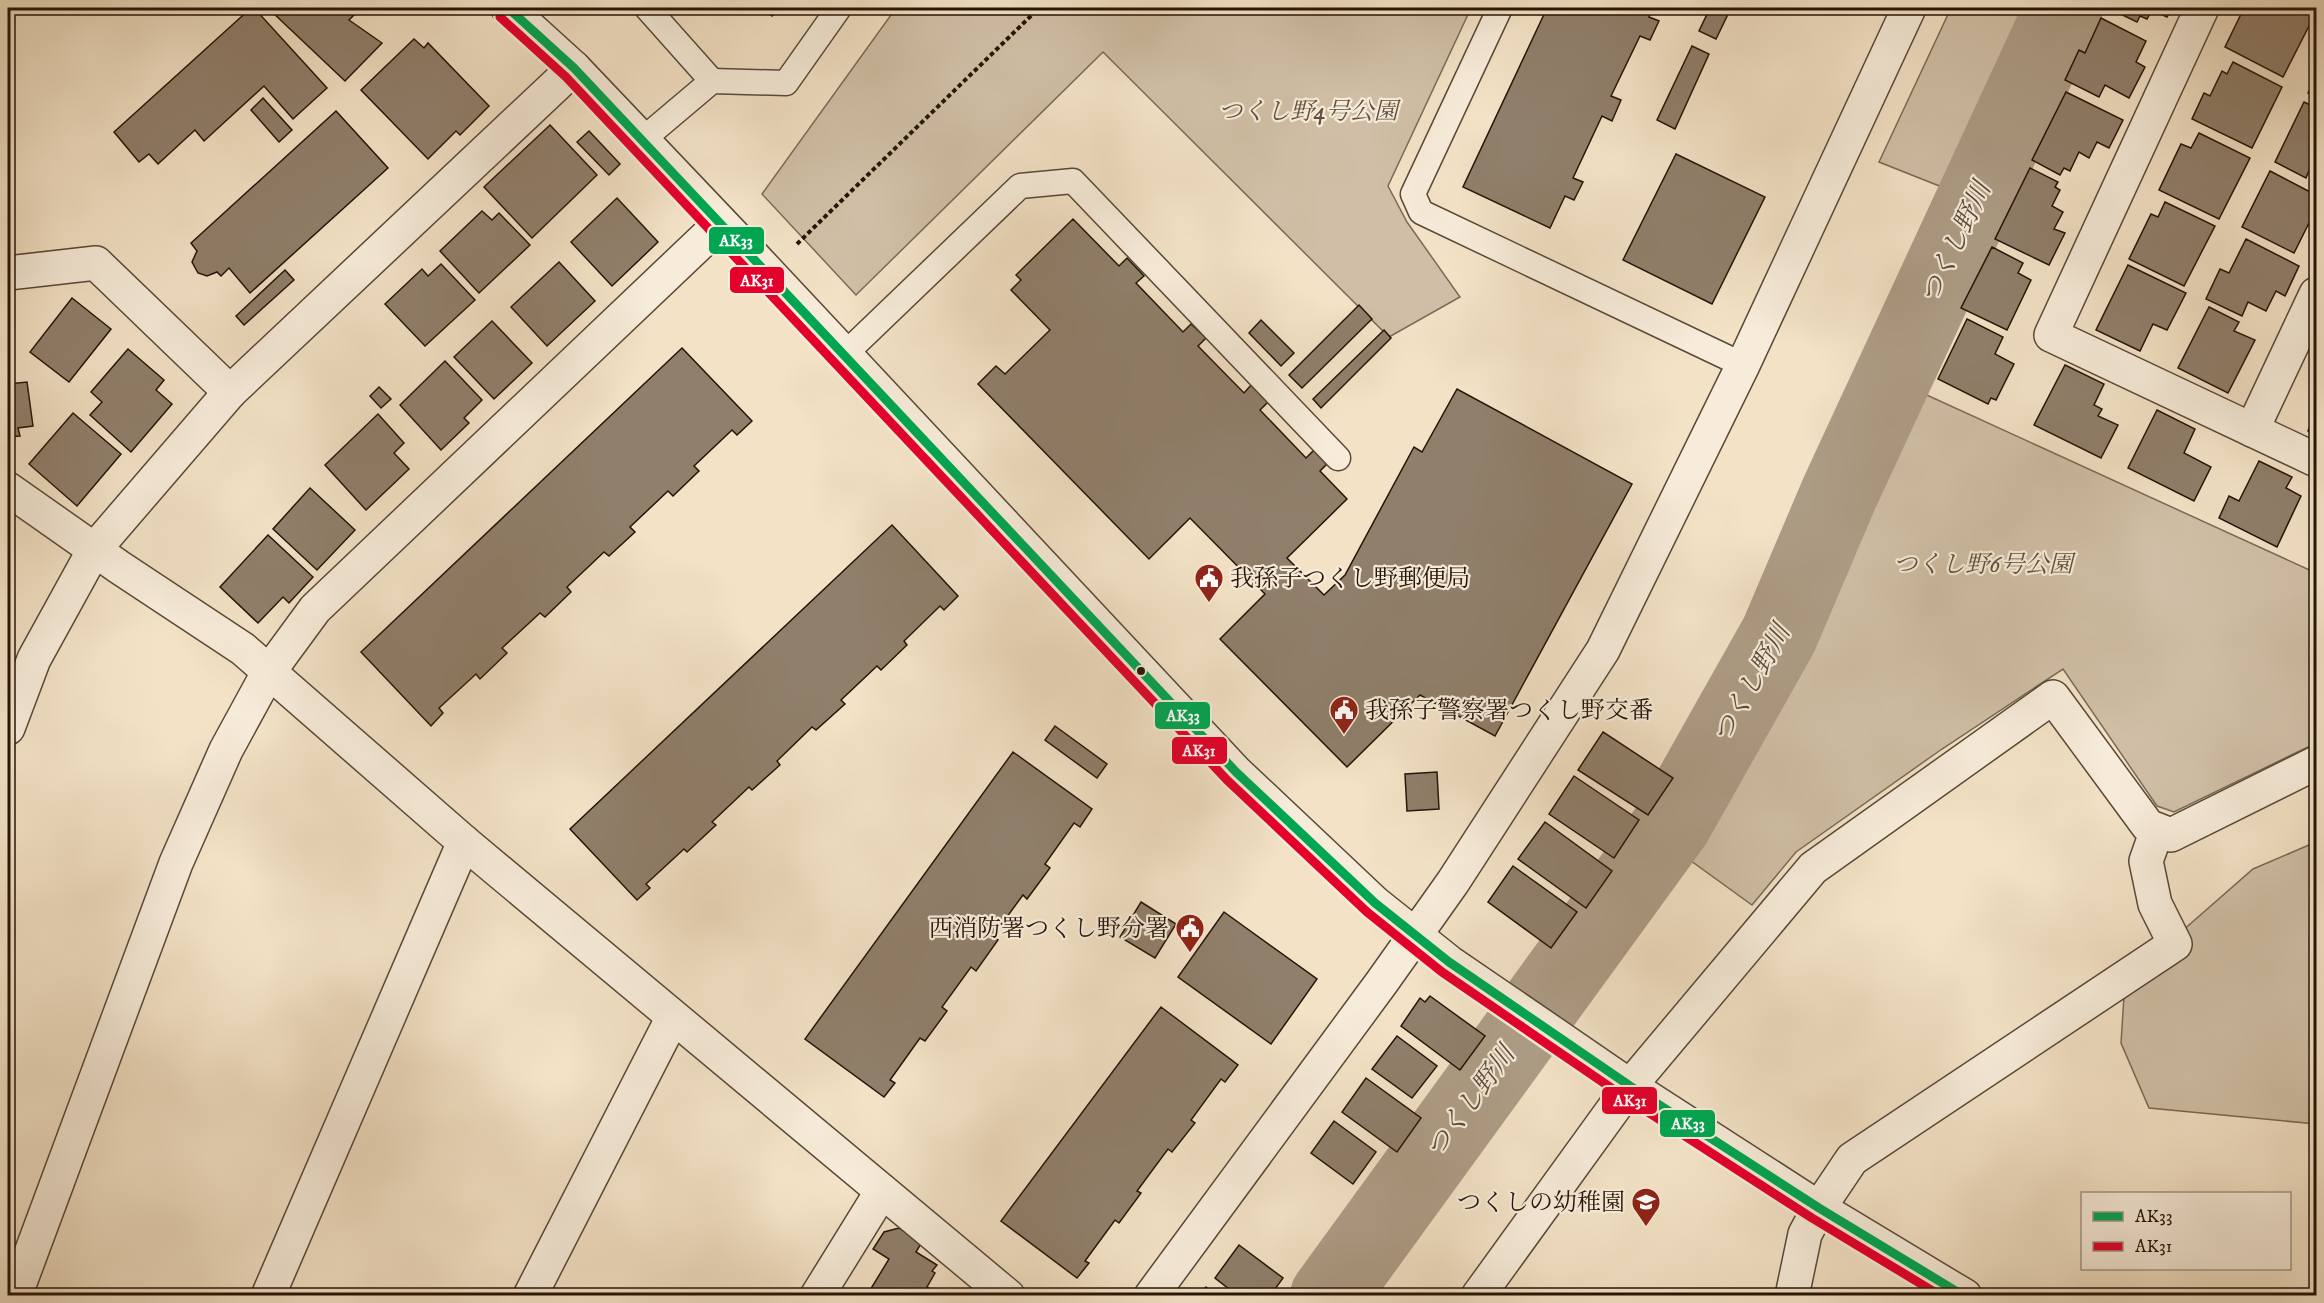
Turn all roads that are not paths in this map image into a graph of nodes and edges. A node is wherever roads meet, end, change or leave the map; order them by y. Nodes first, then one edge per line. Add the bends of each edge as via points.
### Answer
1 (647, 8) edge
2 (839, 8) edge
3 (1500, 8) edge
4 (1909, 8) edge
5 (2202, 8) edge
6 (514, 11) edge
7 (574, 68) junction
8 (712, 81) junction
9 (641, 141) junction
10 (721, 223) junction
11 (8, 273) edge
12 (2316, 294) edge
13 (845, 354) junction
14 (1743, 365) junction
15 (230, 392) junction
16 (2252, 430) junction
17 (1338, 458) dead end
18 (2316, 460) edge
19 (8, 489) edge
20 (94, 550) junction
21 (268, 673) junction
22 (8, 728) edge
23 (2316, 763) edge
24 (2157, 830) junction
25 (464, 842) junction
26 (1415, 936) junction
27 (673, 1017) junction
28 (1630, 1086) junction
29 (882, 1191) junction
30 (1819, 1208) junction
31 (15, 1296) edge
32 (268, 1296) edge
33 (530, 1296) edge
34 (817, 1296) edge
35 (1008, 1296) edge
36 (1151, 1296) edge
37 (1478, 1296) edge
38 (1792, 1296) edge
39 (1965, 1296) edge

1 - 8 lane
2 - 8 lane via 786,83
3 - 14 lane via 1413,194 1420,212
4 - 14 street
5 - 16 street via 2051,335
6 - 7 street
7 - 9 street
7 - 15 street
8 - 9 lane
9 - 10 street
10 - 13 street
10 - 21 street via 315,609
11 - 15 street via 96,263
12 - 16 street
13 - 17 lane via 1020,186 1073,181
13 - 26 street via 1236,772
14 - 26 street via 1603,651
15 - 20 street
16 - 18 street
19 - 20 street
20 - 21 street via 243,649
20 - 22 street via 34,659
21 - 25 street
21 - 31 street via 226,750 176,863
23 - 24 street via 2171,834
24 - 28 street via 2148,826 2053,697 1813,868
24 - 30 street via 2146,861 2155,904 2175,944 1852,1159
25 - 27 street
25 - 32 street
26 - 28 street
26 - 36 street
27 - 29 street
27 - 33 street
28 - 30 street
28 - 37 street
29 - 34 street
29 - 35 street
30 - 38 street via 1805,1234
30 - 39 street

